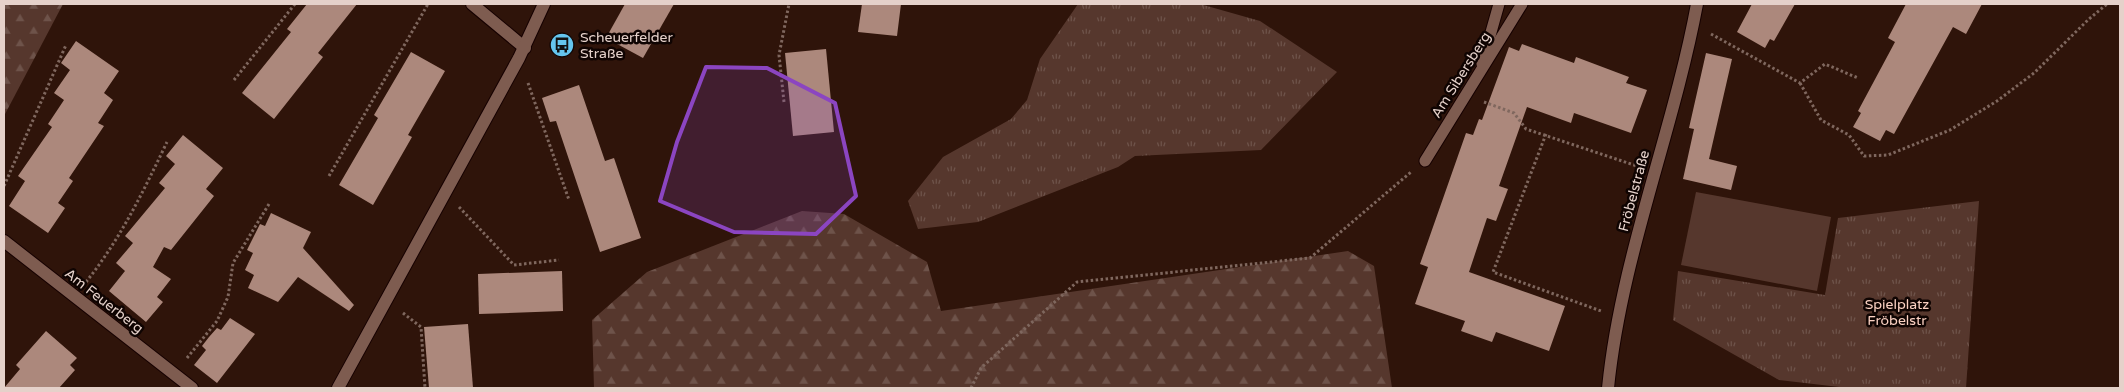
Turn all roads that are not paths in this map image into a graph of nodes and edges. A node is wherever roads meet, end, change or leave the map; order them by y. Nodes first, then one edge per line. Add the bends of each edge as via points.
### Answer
1 (472, 4) edge
2 (544, 4) edge
3 (1500, 4) edge
4 (1522, 4) edge
5 (1697, 4) edge
6 (522, 53) junction
7 (1477, 80) junction
8 (1425, 161) road end
9 (4, 241) edge
10 (187, 387) edge
11 (338, 388) edge
12 (1608, 388) edge

1 - 6 street
2 - 6 street
3 - 7 lane
4 - 7 lane, Am Sibersberg
5 - 12 street, Fröbelstraße via 1635,245
6 - 11 street
7 - 8 lane, Am Sibersberg
9 - 10 street, Am Feuerberg

